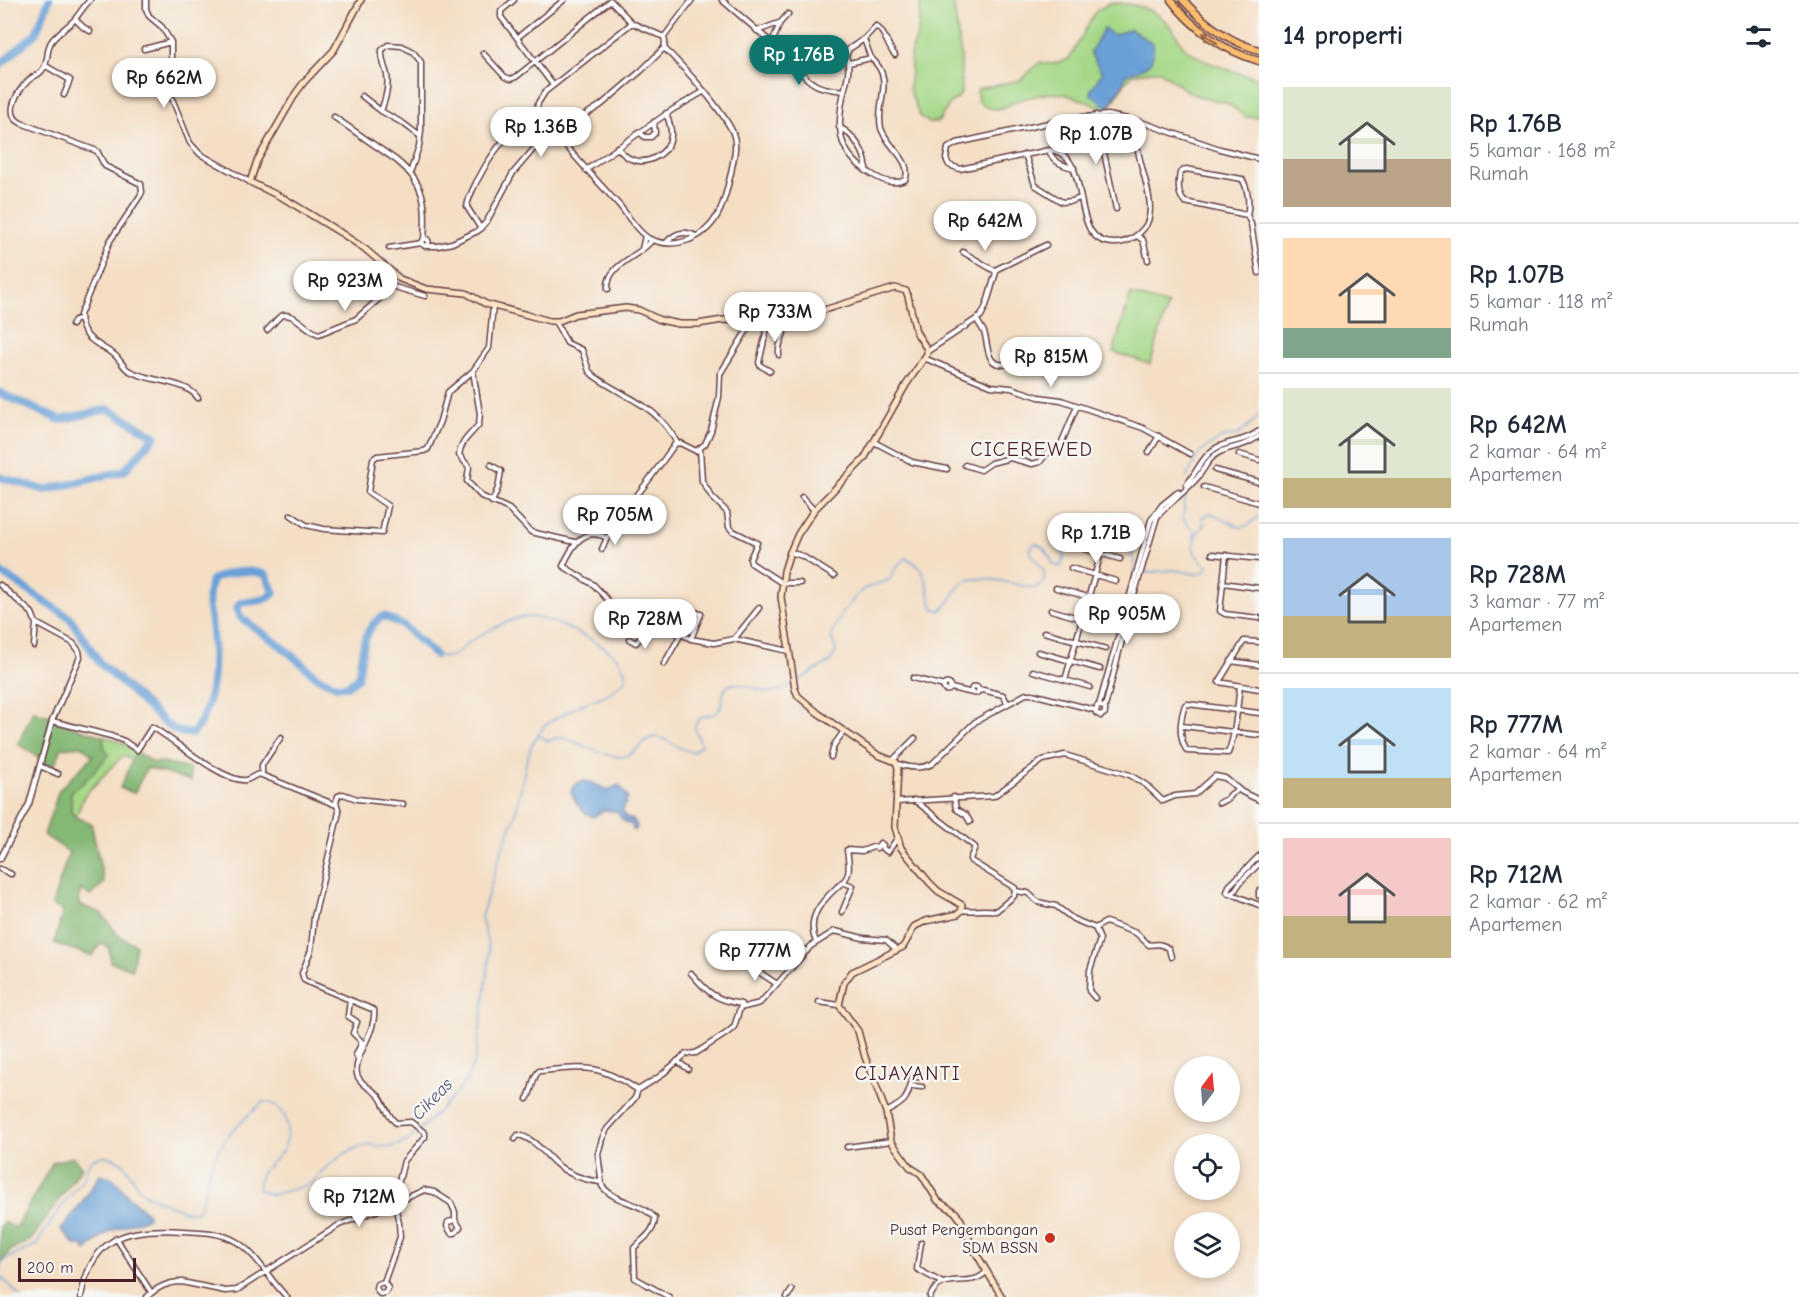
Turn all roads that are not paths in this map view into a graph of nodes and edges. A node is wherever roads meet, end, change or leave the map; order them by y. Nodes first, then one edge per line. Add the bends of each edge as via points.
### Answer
1 (90, 0) edge
2 (146, 0) edge
3 (360, 0) edge
4 (514, 0) edge
5 (564, 0) edge
6 (692, 0) edge
7 (722, 0) edge
8 (1171, 0) edge
9 (1183, 0) edge
10 (610, 1) edge
11 (788, 14) dead end
12 (75, 19) junction
13 (632, 23) junction
14 (780, 23) junction
15 (90, 31) dead end
16 (757, 31) junction
17 (664, 37) junction
18 (518, 38) junction
19 (864, 39) junction
20 (171, 42) junction
21 (772, 43) junction
22 (664, 48) junction
23 (144, 49) dead end
24 (1259, 50) edge
25 (483, 53) dead end
26 (895, 55) dead end
27 (824, 56) dead end
28 (846, 56) junction
29 (871, 58) junction
30 (1259, 61) edge
31 (536, 62) junction
32 (849, 63) junction
33 (46, 66) junction
34 (554, 85) junction
35 (844, 91) junction
36 (703, 92) junction
37 (64, 95) dead end
38 (362, 96) dead end
39 (537, 109) junction
40 (381, 111) junction
41 (666, 113) junction
42 (1096, 115) junction
43 (334, 117) dead end
44 (654, 122) junction
45 (1141, 122) junction
46 (839, 126) junction
47 (639, 132) junction
48 (555, 134) junction
49 (420, 137) junction
50 (617, 147) junction
51 (1049, 150) junction
52 (1025, 154) junction
53 (1259, 159) edge
54 (1074, 168) junction
55 (585, 170) junction
56 (866, 171) junction
57 (410, 173) junction
58 (250, 182) junction
59 (1080, 198) junction
60 (1116, 209) dead end
61 (1247, 215) junction
62 (482, 229) junction
63 (645, 236) junction
64 (697, 236) junction
65 (1137, 236) junction
66 (652, 240) junction
67 (423, 242) junction
68 (665, 243) junction
69 (1046, 245) dead end
70 (389, 248) dead end
71 (642, 249) junction
72 (963, 252) dead end
73 (1148, 260) dead end
74 (995, 271) junction
75 (1259, 273) edge
76 (608, 289) dead end
77 (425, 296) dead end
78 (493, 306) junction
79 (80, 318) junction
80 (976, 320) junction
81 (555, 321) junction
82 (752, 322) junction
83 (766, 322) junction
84 (785, 322) junction
85 (72, 325) dead end
86 (267, 330) dead end
87 (778, 355) dead end
88 (926, 355) junction
89 (1033, 360) dead end
90 (473, 371) junction
91 (770, 371) dead end
92 (198, 398) dead end
93 (1077, 406) junction
94 (1259, 431) edge
95 (1159, 436) junction
96 (1259, 436) edge
97 (874, 442) junction
98 (677, 443) junction
99 (700, 450) junction
100 (1149, 452) dead end
101 (1190, 454) dead end
102 (1239, 454) dead end
103 (1259, 460) edge
104 (491, 465) dead end
105 (965, 465) dead end
106 (947, 469) dead end
107 (1215, 470) dead end
108 (1259, 482) edge
109 (1204, 487) dead end
110 (802, 497) dead end
111 (492, 502) junction
112 (1259, 503) edge
113 (814, 510) junction
114 (291, 514) dead end
115 (607, 538) junction
116 (575, 542) junction
117 (1077, 547) dead end
118 (602, 549) dead end
119 (790, 552) junction
120 (1101, 553) junction
121 (1144, 553) junction
122 (1212, 554) dead end
123 (1226, 555) junction
124 (1120, 559) dead end
125 (1259, 559) edge
126 (1071, 568) dead end
127 (1095, 575) junction
128 (834, 576) dead end
129 (1116, 581) dead end
130 (782, 583) junction
131 (800, 583) dead end
132 (1223, 583) junction
133 (0, 585) edge
134 (1056, 588) dead end
135 (1259, 588) edge
136 (1088, 597) junction
137 (759, 608) dead end
138 (688, 609) dead end
139 (1128, 609) junction
140 (1051, 610) dead end
141 (1259, 618) edge
142 (1082, 619) junction
143 (654, 622) junction
144 (36, 623) junction
145 (1113, 628) dead end
146 (1044, 632) dead end
147 (681, 634) junction
148 (629, 639) dead end
149 (691, 639) junction
150 (734, 639) junction
151 (1076, 640) junction
152 (1259, 642) edge
153 (34, 646) dead end
154 (1106, 649) dead end
155 (789, 651) junction
156 (1038, 652) dead end
157 (1071, 661) junction
158 (1231, 661) junction
159 (664, 664) dead end
160 (1259, 665) edge
161 (1100, 669) dead end
162 (1033, 671) dead end
163 (913, 678) dead end
164 (1065, 680) junction
165 (1240, 686) junction
166 (1090, 687) dead end
167 (1259, 689) edge
168 (996, 693) junction
169 (1008, 704) junction
170 (1099, 705) junction
171 (1002, 706) junction
172 (1105, 707) junction
173 (1095, 710) junction
174 (1237, 710) junction
175 (1259, 713) edge
176 (52, 720) junction
177 (1182, 726) junction
178 (844, 731) junction
179 (1233, 732) junction
180 (1259, 735) edge
181 (281, 737) dead end
182 (915, 738) dead end
183 (831, 757) dead end
184 (894, 761) junction
185 (40, 766) junction
186 (58, 774) dead end
187 (262, 775) junction
188 (1238, 790) junction
189 (954, 797) junction
190 (914, 800) junction
191 (1259, 800) edge
192 (896, 802) junction
193 (1219, 803) dead end
194 (403, 804) dead end
195 (336, 805) junction
196 (970, 822) dead end
197 (898, 837) junction
198 (1259, 856) edge
199 (0, 859) edge
200 (1259, 864) edge
201 (0, 869) edge
202 (11, 873) dead end
203 (842, 882) junction
204 (1016, 891) junction
205 (1232, 894) junction
206 (1259, 905) edge
207 (962, 910) junction
208 (842, 912) dead end
209 (1095, 928) junction
210 (816, 942) junction
211 (776, 946) dead end
212 (897, 950) junction
213 (807, 951) junction
214 (1171, 957) dead end
215 (741, 967) dead end
216 (691, 973) dead end
217 (777, 984) junction
218 (1095, 998) dead end
219 (350, 1000) junction
220 (819, 1002) dead end
221 (839, 1005) junction
222 (742, 1007) junction
223 (358, 1059) junction
224 (676, 1061) junction
225 (688, 1070) dead end
226 (919, 1077) dead end
227 (911, 1086) junction
228 (922, 1087) dead end
229 (638, 1090) junction
230 (527, 1099) dead end
231 (886, 1112) junction
232 (515, 1140) dead end
233 (891, 1141) junction
234 (847, 1147) dead end
235 (600, 1182) junction
236 (394, 1204) junction
237 (456, 1220) dead end
238 (116, 1238) junction
239 (921, 1243) dead end
240 (266, 1272) junction
241 (984, 1274) junction
242 (384, 1282) dead end
243 (942, 1283) junction
244 (792, 1290) dead end
245 (152, 1293) junction
246 (81, 1297) edge
247 (147, 1297) edge
248 (287, 1297) edge
249 (669, 1297) edge
250 (787, 1297) edge
251 (930, 1297) edge
252 (1002, 1297) edge

1 - 12 street
2 - 20 street via 149,16
3 - 58 main road via 334,50 296,93 257,161
4 - 18 street via 500,14
5 - 18 street
6 - 17 street
7 - 16 street
30 -> 8 main road via 1219,44 1191,23
9 - 24 main road via 1222,34
10 - 13 street
10 - 31 street
11 - 14 street
12 - 15 street
12 - 33 street via 51,42
13 - 17 street
13 - 34 street
14 - 16 street
14 - 21 street
16 - 21 street
17 - 22 street
18 - 31 street
19 - 26 street via 877,27
19 - 28 street via 849,49
19 - 29 street
20 - 23 street
20 - 58 street via 171,96 190,143 200,154
21 - 35 street via 784,49 816,85
22 - 36 street
22 - 48 street via 600,105
25 - 31 street via 510,79
27 - 28 street
28 - 32 street
29 - 32 street
29 - 56 street via 884,79 880,109 885,140 905,163 907,174 902,181 892,182
31 - 34 street
32 - 35 street
33 - 37 street via 70,80
33 - 79 street via 30,78 16,99 12,113 16,121 97,151 104,165 142,186 131,212 110,242
34 - 39 street via 543,95
35 - 46 street
36 - 41 street
36 - 64 street via 733,133 735,152 719,212
38 - 40 street
39 - 48 street
39 - 62 street via 496,147 468,198 468,210
40 - 49 street
40 - 49 street via 387,92 382,50 388,45 402,45 421,62
41 - 44 street
41 - 50 street via 671,136 658,156 635,160
42 - 45 street
42 - 52 street via 964,141 951,146 945,154 947,163 956,169
42 - 60 street
43 - 57 street
44 - 47 street
44 - 47 street via 655,133 651,137
45 - 53 street
45 - 65 street via 1137,143 1151,211
46 - 56 street via 848,154
46 - 56 street via 856,142
47 - 50 street
48 - 55 street
48 - 62 street via 538,144 520,164
49 - 57 street
50 - 55 street
51 - 52 street
51 - 54 street via 1051,157
51 - 54 street via 1064,154
52 - 59 street via 1035,185 1062,202
54 - 59 street
55 - 63 street
57 - 67 street via 424,200
58 - 78 main road via 341,233 400,279 426,288 466,293
59 - 65 street via 1087,223 1099,238 1117,243
61 - 61 street via 1185,202 1180,194 1181,171 1194,169 1242,179 1248,200
61 - 75 street
62 - 67 street via 452,243 433,247
63 - 66 street
63 - 71 street
64 - 68 street via 685,242
64 - 68 street via 681,233
65 - 73 street via 1143,240
66 - 68 street
66 - 71 street
67 - 70 street
69 - 74 street
71 - 76 street via 615,270 608,280
72 - 74 street
74 - 80 street via 986,306
77 - 86 street via 391,286 356,319 319,334 290,315 279,317
78 - 81 main road
78 - 90 street via 489,348
79 - 85 street
79 - 92 street via 92,341 128,370 190,390
80 - 88 street
80 - 89 street via 994,362
81 - 82 main road via 576,314 626,308 679,324
81 - 98 street via 567,343 582,350 594,376 647,407
82 - 83 main road
82 - 99 street via 720,374 711,431
83 - 84 main road
83 - 91 street via 759,363
84 - 87 street
84 - 88 main road via 799,322 828,308 901,289 908,296
88 - 93 street via 991,386
88 - 97 main road
90 - 111 street via 479,424 464,439 459,454 469,467 467,482
90 - 114 street via 448,393 428,449 373,459 368,492 388,506 382,533 324,529 306,525
93 - 95 street
93 - 105 street via 1061,444 1038,463 1011,458 980,470
94 - 121 street via 1240,442 1214,449 1204,459 1196,474 1150,520
95 - 100 street
95 - 101 street
96 - 121 street via 1241,447 1218,453 1208,462 1197,478 1164,508
97 - 106 street via 912,462
97 - 113 main road via 856,469
98 - 99 street
98 - 115 street
99 - 130 street via 702,481 727,512 729,528 758,543 750,561
102 - 103 street
104 - 111 street via 501,471
107 - 108 street
109 - 112 street
110 - 113 street
111 - 116 street via 509,509 533,533
113 - 119 main road
115 - 116 street via 596,534
115 - 118 street
116 - 143 street via 563,566 594,585 615,608 636,612
117 - 120 street
119 - 128 street
119 - 130 main road
120 - 124 street
120 - 127 street
121 - 139 street
122 - 123 street
123 - 125 street
123 - 132 street
126 - 127 street
127 - 129 street
127 - 136 street
130 - 131 street
130 - 155 main road via 781,604
132 - 135 street
132 - 141 street via 1222,613
133 - 144 street via 32,614
134 - 136 street
136 - 139 street
136 - 142 street
137 - 150 street
138 - 149 street via 701,614
139 - 170 street
139 - 172 street
140 - 142 street
142 - 145 street
142 - 151 street
143 - 147 street
143 - 148 street via 636,643
144 - 153 street
144 - 176 street via 74,643 80,657
146 - 151 street
147 - 149 street
147 - 159 street
149 - 150 street via 714,643
150 - 155 street
151 - 154 street
151 - 157 street
152 - 158 street via 1244,640
155 - 178 main road via 795,690 804,702
156 - 157 street
157 - 161 street
157 - 164 street
158 - 160 street
158 - 165 street via 1219,682
162 - 164 street
163 - 168 street via 944,686 946,690 973,693 974,687 978,687 979,691
164 - 166 street
165 - 167 street
165 - 174 street
168 - 169 street via 1003,695
168 - 171 street
169 - 171 street
169 - 173 street via 1032,694
170 - 172 street
170 - 173 street
171 - 184 street via 975,722 933,764 924,768
172 - 173 street via 1103,715
174 - 175 street
174 - 177 street via 1185,705
174 - 179 street
176 - 185 street
176 - 187 street via 120,739 137,750 152,726 200,761 234,777 246,780
177 - 179 street
177 - 179 street via 1180,736 1187,751 1228,753
178 - 183 street
178 - 184 main road via 878,755
179 - 180 street
181 - 187 street via 262,765
182 - 184 street
184 - 192 main road via 898,768
185 - 186 street
185 - 199 street via 29,804
187 - 195 street
188 - 189 street via 1225,778 1215,776 1195,794 1163,801 1130,775 1065,755 1043,760 999,794
188 - 191 street
188 - 193 street
189 - 190 street
189 - 196 street via 956,809
190 - 192 street
190 - 204 street via 975,847 971,861
192 - 197 main road
194 - 195 street via 340,794
195 - 219 street via 339,812 302,977
197 - 203 street via 888,852 880,843 877,848 847,850 848,875
197 - 207 main road via 901,848 929,882 962,905
198 - 205 street via 1229,885 1227,892
200 - 205 street
201 - 202 street
203 - 208 street via 853,886
203 - 210 street via 821,904 812,921
204 - 207 street via 996,911
204 - 209 street via 1056,906
205 - 206 street
207 - 212 main road via 915,926
209 - 214 street via 1106,922 1136,933 1149,945 1160,943 1167,947
209 - 218 street via 1101,939 1089,974 1089,991
210 - 212 street via 835,931 886,940
210 - 213 street
211 - 213 street via 785,943
212 - 221 main road via 852,972 844,983
213 - 217 street
215 - 217 street via 753,968
216 - 222 street via 717,998
217 - 222 street via 756,1005
219 - 223 street via 348,1016 357,1022 353,1033 362,1042
219 - 223 street via 374,1013
220 - 221 street
221 - 231 main road via 858,1031
222 - 224 street via 734,1027 727,1033
223 - 236 street via 359,1078 379,1097 393,1121 411,1122 425,1137 404,1161
224 - 225 street
224 - 229 street
226 - 227 street via 912,1077
227 - 228 street
227 - 231 street via 903,1103
229 - 230 street via 611,1074 583,1067 539,1071
229 - 235 street via 602,1139 598,1154
231 - 233 main road
232 - 235 street via 518,1134 527,1137 567,1172
233 - 234 street
233 - 241 main road via 902,1159 921,1174 938,1201 961,1220
235 - 249 street via 606,1191 647,1210 655,1218 649,1234 634,1248 634,1275
236 - 237 street via 429,1191 451,1203
236 - 240 street via 339,1225
236 - 242 street via 400,1237
238 - 240 street via 151,1230 219,1234 242,1246
238 - 245 street
238 - 246 street via 91,1264
239 - 243 street via 917,1269
240 - 245 street via 232,1291 182,1282 167,1284
240 - 248 street
241 - 243 street via 975,1280
241 - 252 main road via 992,1278
243 - 251 street
244 - 250 street
245 - 247 street

